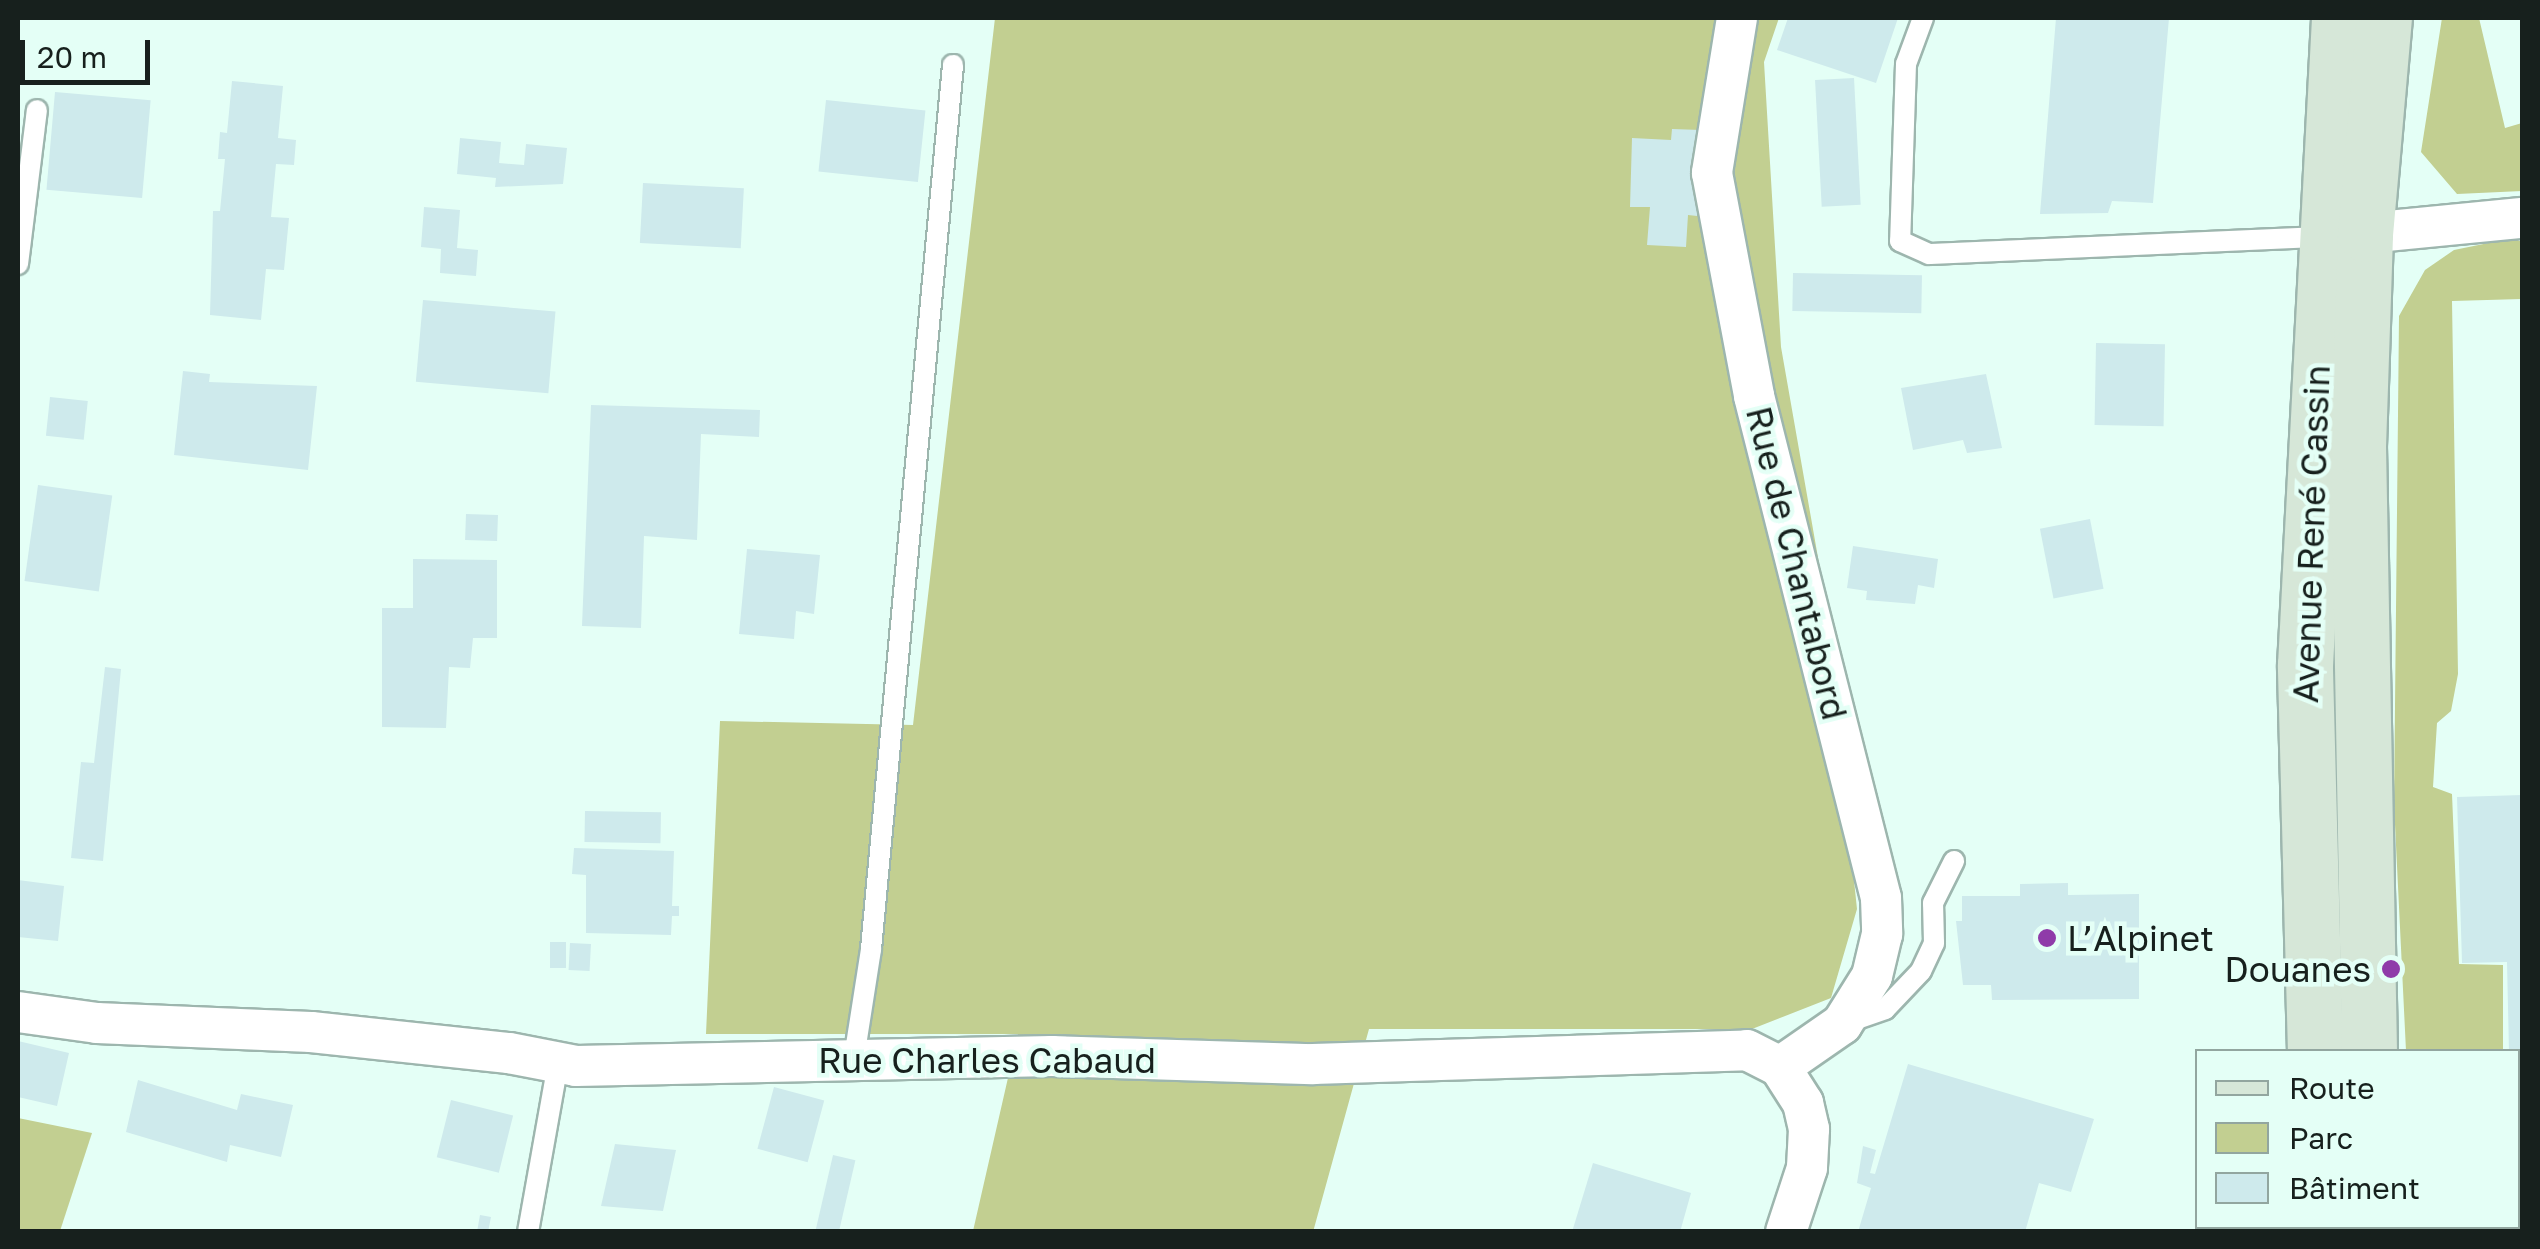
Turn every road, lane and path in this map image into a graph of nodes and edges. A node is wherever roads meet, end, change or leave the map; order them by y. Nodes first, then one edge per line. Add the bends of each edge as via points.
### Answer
1 (1737, 18) edge
2 (1922, 18) edge
3 (2339, 18) edge
4 (2384, 18) edge
5 (2407, 18) edge
6 (953, 65) dead end
7 (2381, 87) junction
8 (37, 110) dead end
9 (2520, 220) edge
10 (2344, 236) junction
11 (18, 264) edge
12 (1954, 862) dead end
13 (18, 1012) edge
14 (1842, 1024) junction
15 (2314, 1049) edge
16 (2368, 1049) edge
17 (854, 1058) junction
18 (558, 1063) junction
19 (1780, 1067) junction
20 (528, 1232) edge
21 (1786, 1232) edge

1 - 14 street, Rue de Chantabord via 1712,173 1754,396 1881,898 1882,934 1872,976
2 - 10 lane via 1906,64 1900,241 1929,254
3 - 10 main road, Avenue René Cassin
4 - 7 main road, Avenue René Cassin
5 - 7 street, Avenue René Cassin
6 - 17 lane via 871,949
7 - 10 main road, Avenue René Cassin
8 - 11 lane
9 - 10 street
10 - 15 main road, Avenue René Cassin via 2305,665
10 - 16 main road, Avenue René Cassin via 2358,446
12 - 14 lane via 1933,903 1934,943 1907,992
13 - 18 street, Rue Charles Cabaud via 98,1023 311,1032
14 - 19 street, Rue de Chantabord
17 - 18 street, Rue Charles Cabaud
17 - 19 street, Rue Charles Cabaud via 1313,1064 1747,1050
18 - 20 lane
19 - 21 street via 1803,1103 1809,1129 1806,1168

